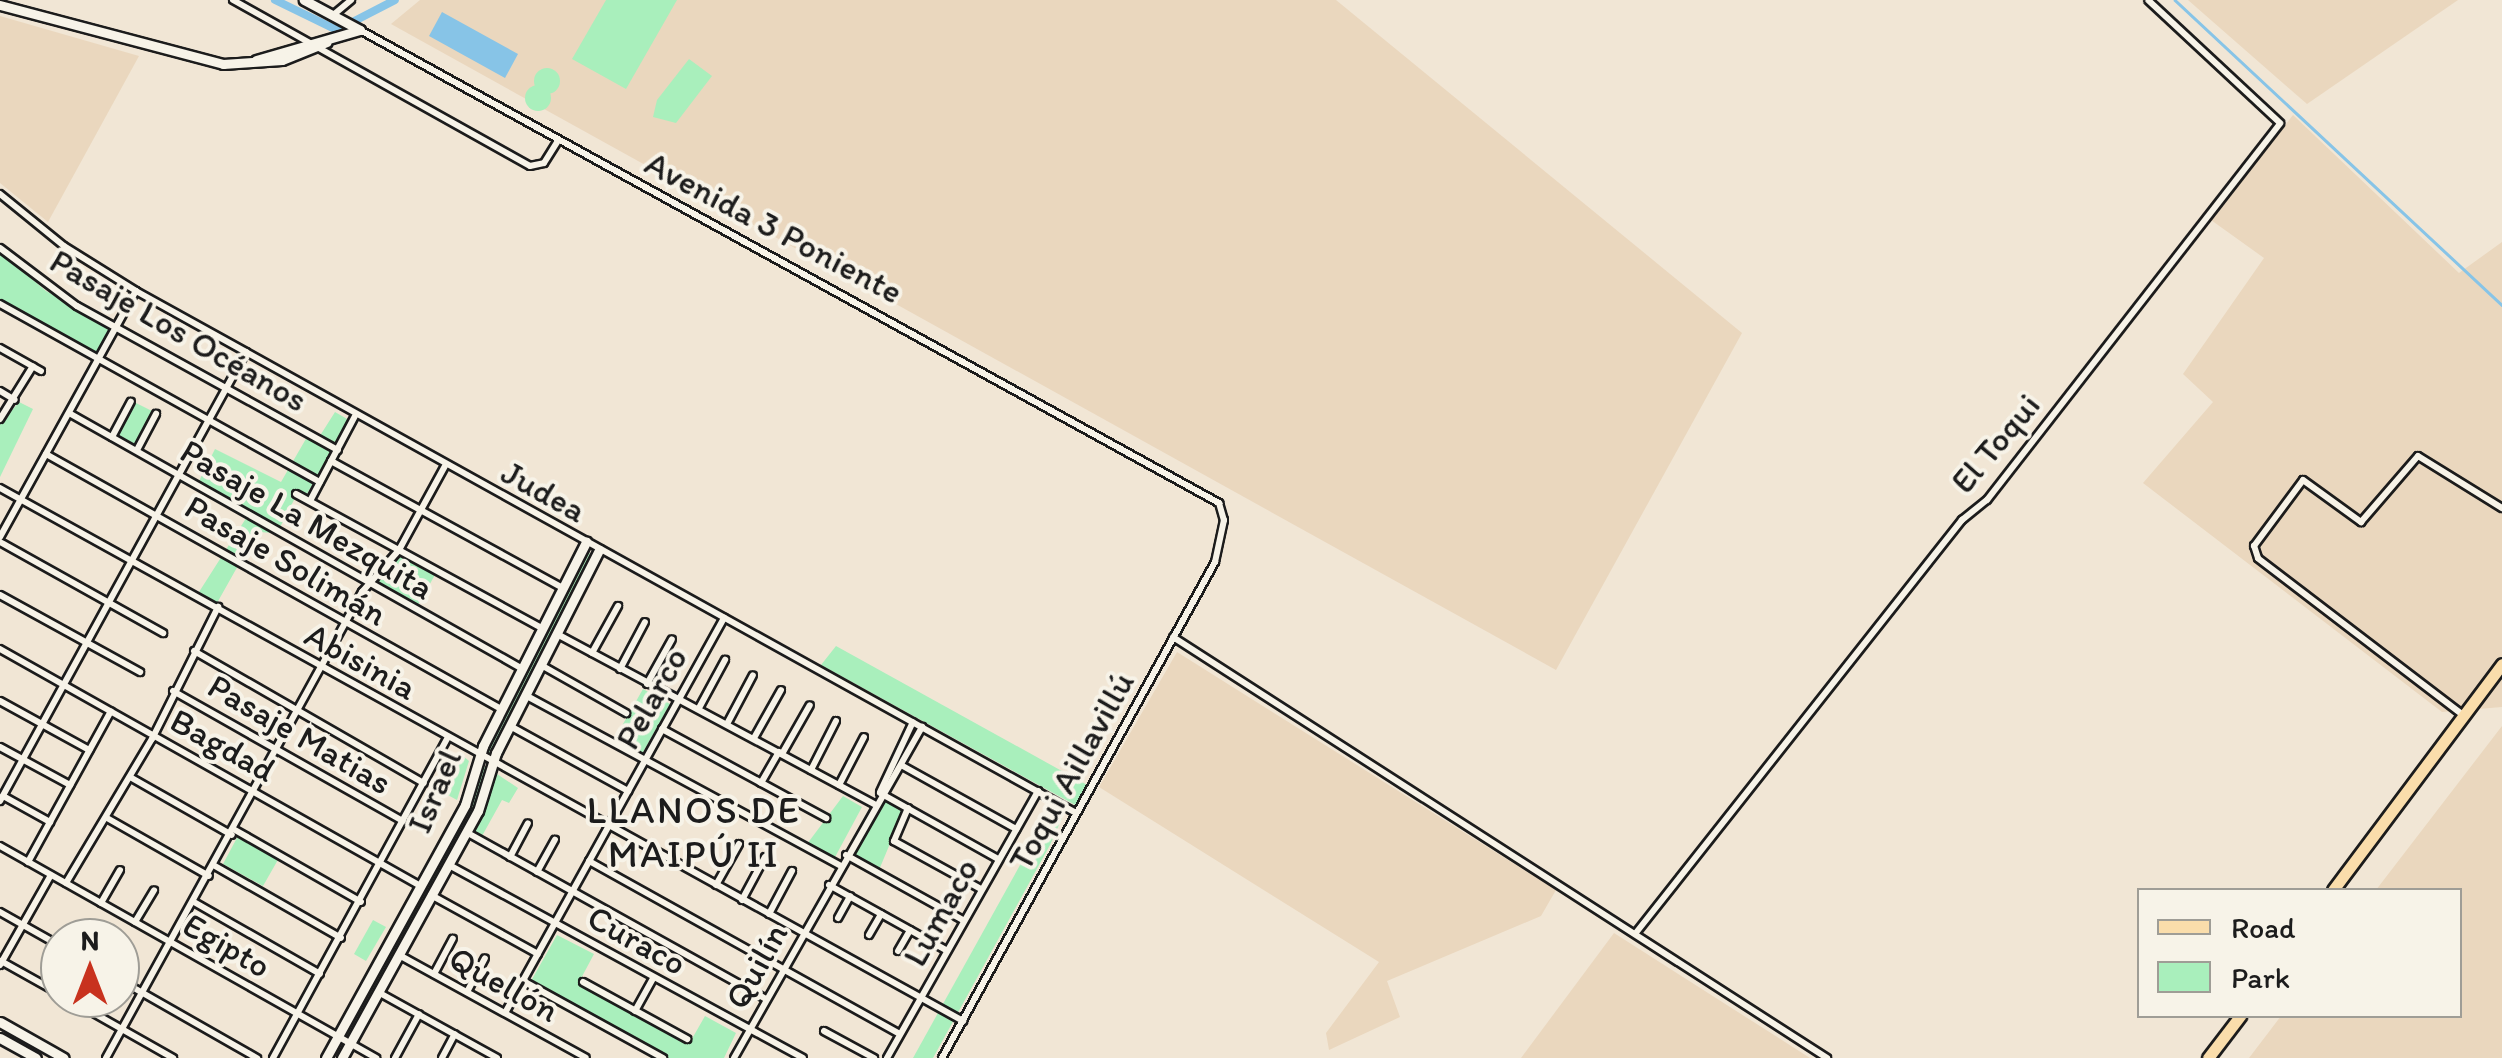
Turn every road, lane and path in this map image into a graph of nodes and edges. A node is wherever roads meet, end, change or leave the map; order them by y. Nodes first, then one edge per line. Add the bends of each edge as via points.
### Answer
1 (232, 0) edge
2 (304, 0) edge
3 (351, 0) edge
4 (2148, 0) edge
5 (0, 5) edge
6 (331, 16) junction
7 (358, 29) junction
8 (327, 42) junction
9 (305, 43) junction
10 (317, 50) junction
11 (244, 64) junction
12 (556, 142) junction
13 (0, 194) edge
14 (0, 248) edge
15 (136, 291) junction
16 (0, 304) edge
17 (117, 326) junction
18 (0, 348) edge
19 (246, 352) junction
20 (98, 359) junction
21 (33, 366) junction
22 (41, 371) dead end
23 (226, 387) junction
24 (0, 391) edge
25 (15, 400) junction
26 (131, 402) dead end
27 (69, 413) junction
28 (156, 414) dead end
29 (356, 416) junction
30 (0, 419) edge
31 (208, 420) junction
32 (112, 436) junction
33 (136, 450) junction
34 (338, 450) junction
35 (46, 454) junction
36 (331, 462) junction
37 (445, 466) junction
38 (179, 474) junction
39 (320, 482) junction
40 (0, 488) edge
41 (296, 494) dead end
42 (22, 499) junction
43 (310, 502) junction
44 (1218, 503) joint
45 (2502, 508) edge
46 (421, 510) junction
47 (156, 515) junction
48 (0, 540) edge
49 (586, 542) junction
50 (399, 550) junction
51 (599, 550) junction
52 (132, 559) junction
53 (368, 584) junction
54 (563, 588) junction
55 (0, 595) edge
56 (108, 602) junction
57 (618, 606) dead end
58 (218, 608) junction
59 (724, 618) junction
60 (645, 622) dead end
61 (345, 624) junction
62 (542, 628) junction
63 (163, 633) dead end
64 (557, 634) junction
65 (1173, 637) junction
66 (672, 639) dead end
67 (86, 642) junction
68 (0, 649) edge
69 (194, 652) junction
70 (592, 653) junction
71 (725, 660) dead end
72 (2502, 664) edge
73 (541, 665) junction
74 (321, 668) junction
75 (522, 668) junction
76 (620, 668) junction
77 (140, 672) dead end
78 (753, 675) dead end
79 (64, 684) junction
80 (647, 684) junction
81 (781, 690) dead end
82 (173, 691) junction
83 (525, 696) junction
84 (679, 698) junction
85 (0, 701) edge
86 (810, 705) dead end
87 (700, 708) junction
88 (501, 709) junction
89 (111, 710) junction
90 (298, 711) junction
91 (626, 713) dead end
92 (2464, 716) junction
93 (836, 721) dead end
94 (913, 722) junction
95 (42, 724) junction
96 (728, 724) junction
97 (510, 726) junction
98 (922, 727) junction
99 (662, 729) junction
100 (153, 734) junction
101 (448, 737) junction
102 (864, 737) dead end
103 (754, 738) junction
104 (0, 747) edge
105 (89, 750) junction
106 (278, 750) junction
107 (781, 753) junction
108 (480, 755) junction
109 (23, 760) junction
110 (645, 760) junction
111 (493, 762) junction
112 (901, 765) junction
113 (811, 770) junction
114 (130, 777) junction
115 (424, 783) junction
116 (762, 783) junction
117 (70, 785) junction
118 (839, 785) junction
119 (628, 790) junction
120 (1038, 791) junction
121 (257, 792) junction
122 (880, 793) junction
123 (1, 797) edge
124 (874, 804) junction
125 (908, 808) junction
126 (1076, 812) junction
127 (107, 818) junction
128 (826, 818) dead end
129 (50, 822) junction
130 (403, 822) junction
131 (528, 823) dead end
132 (609, 826) junction
133 (1016, 829) junction
134 (466, 832) junction
135 (234, 833) junction
136 (555, 840) dead end
137 (739, 844) dead end
138 (0, 846) edge
139 (846, 855) junction
140 (510, 857) junction
141 (765, 857) dead end
142 (998, 858) junction
143 (28, 862) junction
144 (589, 862) junction
145 (382, 864) junction
146 (448, 864) junction
147 (840, 865) junction
148 (214, 866) junction
149 (120, 870) dead end
150 (792, 871) dead end
151 (537, 872) junction
152 (51, 875) junction
153 (209, 876) junction
154 (66, 884) junction
155 (716, 885) junction
156 (829, 885) junction
157 (421, 886) junction
158 (2335, 888) edge
159 (981, 889) junction
160 (154, 890) dead end
161 (572, 892) junction
162 (431, 895) junction
163 (850, 896) junction
164 (742, 900) junction
165 (194, 902) junction
166 (361, 902) junction
167 (101, 903) junction
168 (0, 912) edge
169 (769, 914) junction
170 (881, 914) junction
171 (128, 918) edge
172 (137, 918) edge
173 (838, 918) dead end
174 (963, 920) junction
175 (555, 923) junction
176 (23, 925) junction
177 (140, 925) edge
178 (910, 930) junction
179 (802, 933) junction
180 (869, 934) dead end
181 (1635, 934) junction
182 (40, 935) edge
183 (341, 938) junction
184 (453, 939) dead end
185 (171, 942) junction
186 (946, 950) junction
187 (898, 951) dead end
188 (398, 954) junction
189 (538, 954) junction
190 (486, 958) dead end
191 (1, 962) edge
192 (783, 969) junction
193 (320, 974) junction
194 (434, 974) junction
195 (654, 978) junction
196 (523, 980) junction
197 (583, 982) dead end
198 (40, 983) edge
199 (378, 992) junction
200 (467, 992) junction
201 (142, 993) junction
202 (920, 998) junction
203 (766, 999) junction
204 (636, 1011) junction
205 (505, 1013) junction
206 (298, 1014) junction
207 (419, 1014) junction
208 (102, 1018) edge
209 (2238, 1018) edge
210 (0, 1022) edge
211 (962, 1022) junction
212 (122, 1029) junction
213 (749, 1030) junction
214 (824, 1031) dead end
215 (454, 1034) junction
216 (900, 1034) junction
217 (337, 1037) junction
218 (0, 1038) edge
219 (686, 1039) dead end
220 (32, 1040) junction
221 (350, 1044) junction
222 (24, 1055) edge
223 (36, 1058) edge
224 (64, 1058) edge
225 (106, 1058) edge
226 (172, 1058) edge
227 (257, 1058) edge
228 (272, 1058) edge
229 (326, 1058) edge
230 (342, 1058) edge
231 (376, 1058) edge
232 (394, 1058) edge
233 (442, 1058) edge
234 (497, 1058) edge
235 (586, 1058) edge
236 (664, 1058) edge
237 (734, 1058) edge
238 (803, 1058) edge
239 (874, 1058) edge
240 (887, 1058) edge
241 (942, 1058) edge
242 (1827, 1058) edge
243 (2208, 1058) edge

1 - 9 street
2 - 6 street, Avenida 3 Poniente
3 - 6 street
4 - 181 street, El Toqui via 2280,123 1987,500 1962,520
5 - 11 street via 202,61
6 - 7 street, Avenida 3 Poniente
7 - 8 street
7 - 12 street, Avenida 3 Poniente
8 - 9 street
8 - 10 street
9 - 10 street
9 - 11 street
10 - 11 street
10 - 12 street via 530,166 544,162
12 - 44 street, Avenida 3 Poniente
13 - 15 street, Judea via 64,246
14 - 17 street, Pasaje Los Océanos via 52,291
15 - 17 street
15 - 19 street, Judea
16 - 20 street
17 - 20 street
17 - 23 street, Pasaje Los Océanos
18 - 21 street
19 - 23 street
19 - 29 street, Judea
20 - 27 street
20 - 31 street
21 - 22 street
21 - 25 street
23 - 31 street
23 - 34 street, Pasaje Los Océanos
24 - 25 street
25 - 30 street
26 - 32 street
27 - 32 street, Pasaje La Mezquita
27 - 35 street
28 - 33 street
29 - 34 street
29 - 37 street, Judea
31 - 38 street
31 - 39 street
32 - 33 street, Pasaje La Mezquita
33 - 38 street, Pasaje La Mezquita
34 - 36 street
35 - 42 street
35 - 47 street, Pasaje Solimán
36 - 39 street
36 - 46 street
37 - 46 street
37 - 49 street, Judea
38 - 47 street
38 - 53 street, Pasaje La Mezquita
39 - 43 street
40 - 42 street, Abisinia
41 - 43 street
42 - 48 street
42 - 52 street, Abisinia
43 - 50 street
44 - 65 street, Toqui Aillavillú via 1224,520 1219,550
45 - 92 street via 2423,456 2409,461 2361,522 2303,480 2256,540 2254,553
46 - 50 street
46 - 54 street
47 - 52 street
47 - 61 street, Pasaje Solimán
48 - 56 street
49 - 51 street, Judea
49 - 54 street, Israel
50 - 53 street
50 - 62 street
51 - 59 street, Judea
51 - 64 street, Israel
52 - 56 street
52 - 58 street, Abisinia
53 - 61 street
53 - 75 street, Pasaje La Mezquita
54 - 62 street, Israel
55 - 67 street
56 - 63 street
56 - 67 street
57 - 70 street
58 - 69 street
58 - 74 street, Abisinia
59 - 84 street, Pelarco
59 - 94 street, Judea
60 - 76 street
61 - 74 street
61 - 88 street, Pasaje Solimán
62 - 75 street, Israel
64 - 70 street
64 - 73 street, Israel
65 - 126 street, Toqui Aillavillú
65 - 181 street
66 - 80 street
67 - 77 street
67 - 79 street
68 - 79 street, Bagdad
69 - 82 street
69 - 90 street
70 - 76 street
71 - 87 street
72 - 92 main road
73 - 83 street, Israel
73 - 91 street
74 - 90 street
74 - 101 street, Abisinia
75 - 88 street, Israel
76 - 80 street
78 - 96 street
79 - 89 street, Bagdad
79 - 95 street
80 - 84 street
81 - 103 street
82 - 100 street
82 - 106 street, Pasaje Matias
83 - 97 street, Israel
83 - 110 street
84 - 87 street
84 - 99 street, Pelarco
85 - 95 street
86 - 107 street
87 - 96 street
88 - 108 street, Israel
89 - 100 street, Bagdad
89 - 105 street
90 - 106 street
90 - 115 street
92 - 158 main road
93 - 113 street
94 - 98 street, Judea
94 - 122 street, Quilín
95 - 105 street
95 - 109 street
96 - 103 street
97 - 111 street, Israel
97 - 119 street
98 - 112 street, Quilín
98 - 120 street, Judea
99 - 110 street, Pelarco
99 - 116 street
100 - 114 street
100 - 121 street, Bagdad
101 - 108 street, Abisinia
101 - 115 street
102 - 118 street
103 - 107 street
104 - 109 street
105 - 117 street
106 - 121 street
106 - 130 street, Pasaje Matias
107 - 113 street
107 - 116 street
108 - 111 street, Abisinia
108 - 157 street, Israel via 465,805
109 - 117 street
109 - 123 street
110 - 119 street, Pelarco
110 - 147 street
111 - 132 street, Abisinia
111 - 134 street, Israel
112 - 122 street, Quilín
112 - 133 street
113 - 118 street
114 - 127 street
114 - 135 street
115 - 130 street
116 - 128 street
117 - 129 street
118 - 124 street
119 - 132 street, Pelarco
120 - 126 street, Judea
120 - 133 street, Lumaco
121 - 135 street
121 - 145 street, Bagdad
122 - 124 street, Quilín
122 - 125 street
123 - 129 street
124 - 139 street, Quilín
125 - 142 street
125 - 159 street via 894,842
126 - 211 street, Toqui Aillavillú
127 - 153 street
127 - 154 street
129 - 143 street
130 - 145 street
131 - 140 street
132 - 144 street, Pelarco
132 - 155 street, Abisinia
133 - 142 street, Lumaco
134 - 140 street
134 - 146 street, Israel
135 - 148 street
135 - 166 street
136 - 151 street
137 - 155 street
138 - 143 street, Egipto
139 - 147 street, Quilín
139 - 174 street
140 - 151 street
141 - 164 street
142 - 159 street, Lumaco
143 - 152 street, Egipto
144 - 161 street, Pelarco
144 - 192 street
145 - 157 street, Bagdad
145 - 166 street
146 - 162 street, Israel
146 - 175 street, Curaco
147 - 156 street, Quilín
148 - 153 street
148 - 183 street
149 - 167 street
150 - 169 street
151 - 161 street
152 - 154 street, Egipto
152 - 176 street
153 - 165 street
154 - 167 street, Egipto
155 - 164 street, Abisinia
156 - 163 street
156 - 179 street, Quilín
157 - 217 street, Israel
159 - 174 street, Lumaco
160 - 172 street
161 - 175 street, Pelarco
161 - 203 street
162 - 188 street, Israel
162 - 189 street
163 - 170 street
163 - 173 street
164 - 169 street, Abisinia
165 - 185 street
165 - 193 street
166 - 183 street
167 - 171 street, Egipto
168 - 176 street
169 - 179 street, Abisinia
170 - 178 street
170 - 180 street
174 - 186 street, Lumaco
175 - 189 street, Pelarco
175 - 195 street, Curaco
176 - 182 street
176 - 191 street
177 - 185 street, Egipto
178 - 186 street
178 - 187 street
179 - 192 street, Quilín
179 - 202 street, Abisinia
181 - 242 street
183 - 193 street
184 - 194 street
185 - 201 street
185 - 206 street, Egipto
186 - 202 street, Lumaco
188 - 194 street, Quellón
188 - 199 street, Israel
189 - 196 street, Pelarco
190 - 200 street
191 - 198 street
192 - 203 street, Quilín
192 - 216 street
193 - 206 street
194 - 200 street, Quellón
195 - 204 street
195 - 213 street, Curaco
196 - 205 street, Pelarco
196 - 236 street
197 - 204 street
199 - 207 street
199 - 221 street, Israel
200 - 205 street, Quellón
201 - 212 street
201 - 227 street
202 - 211 street, Abisinia
202 - 216 street, Lumaco
203 - 213 street, Quilín
204 - 219 street
205 - 235 street, Quellón
206 - 217 street, Egipto
206 - 228 street
207 - 215 street
207 - 232 street
208 - 212 street
209 - 243 main road
210 - 220 street
211 - 241 street, Toqui Aillavillú
212 - 225 street
212 - 226 street
213 - 237 street, Quilín
213 - 238 street, Curaco
214 - 239 street
215 - 233 street
215 - 234 street
216 - 240 street, Lumaco
217 - 221 street, Egipto
217 - 229 street, Israel
218 - 222 street
220 - 222 street
220 - 224 street
221 - 230 street, Israel
221 - 231 street, Egipto
222 - 223 street

